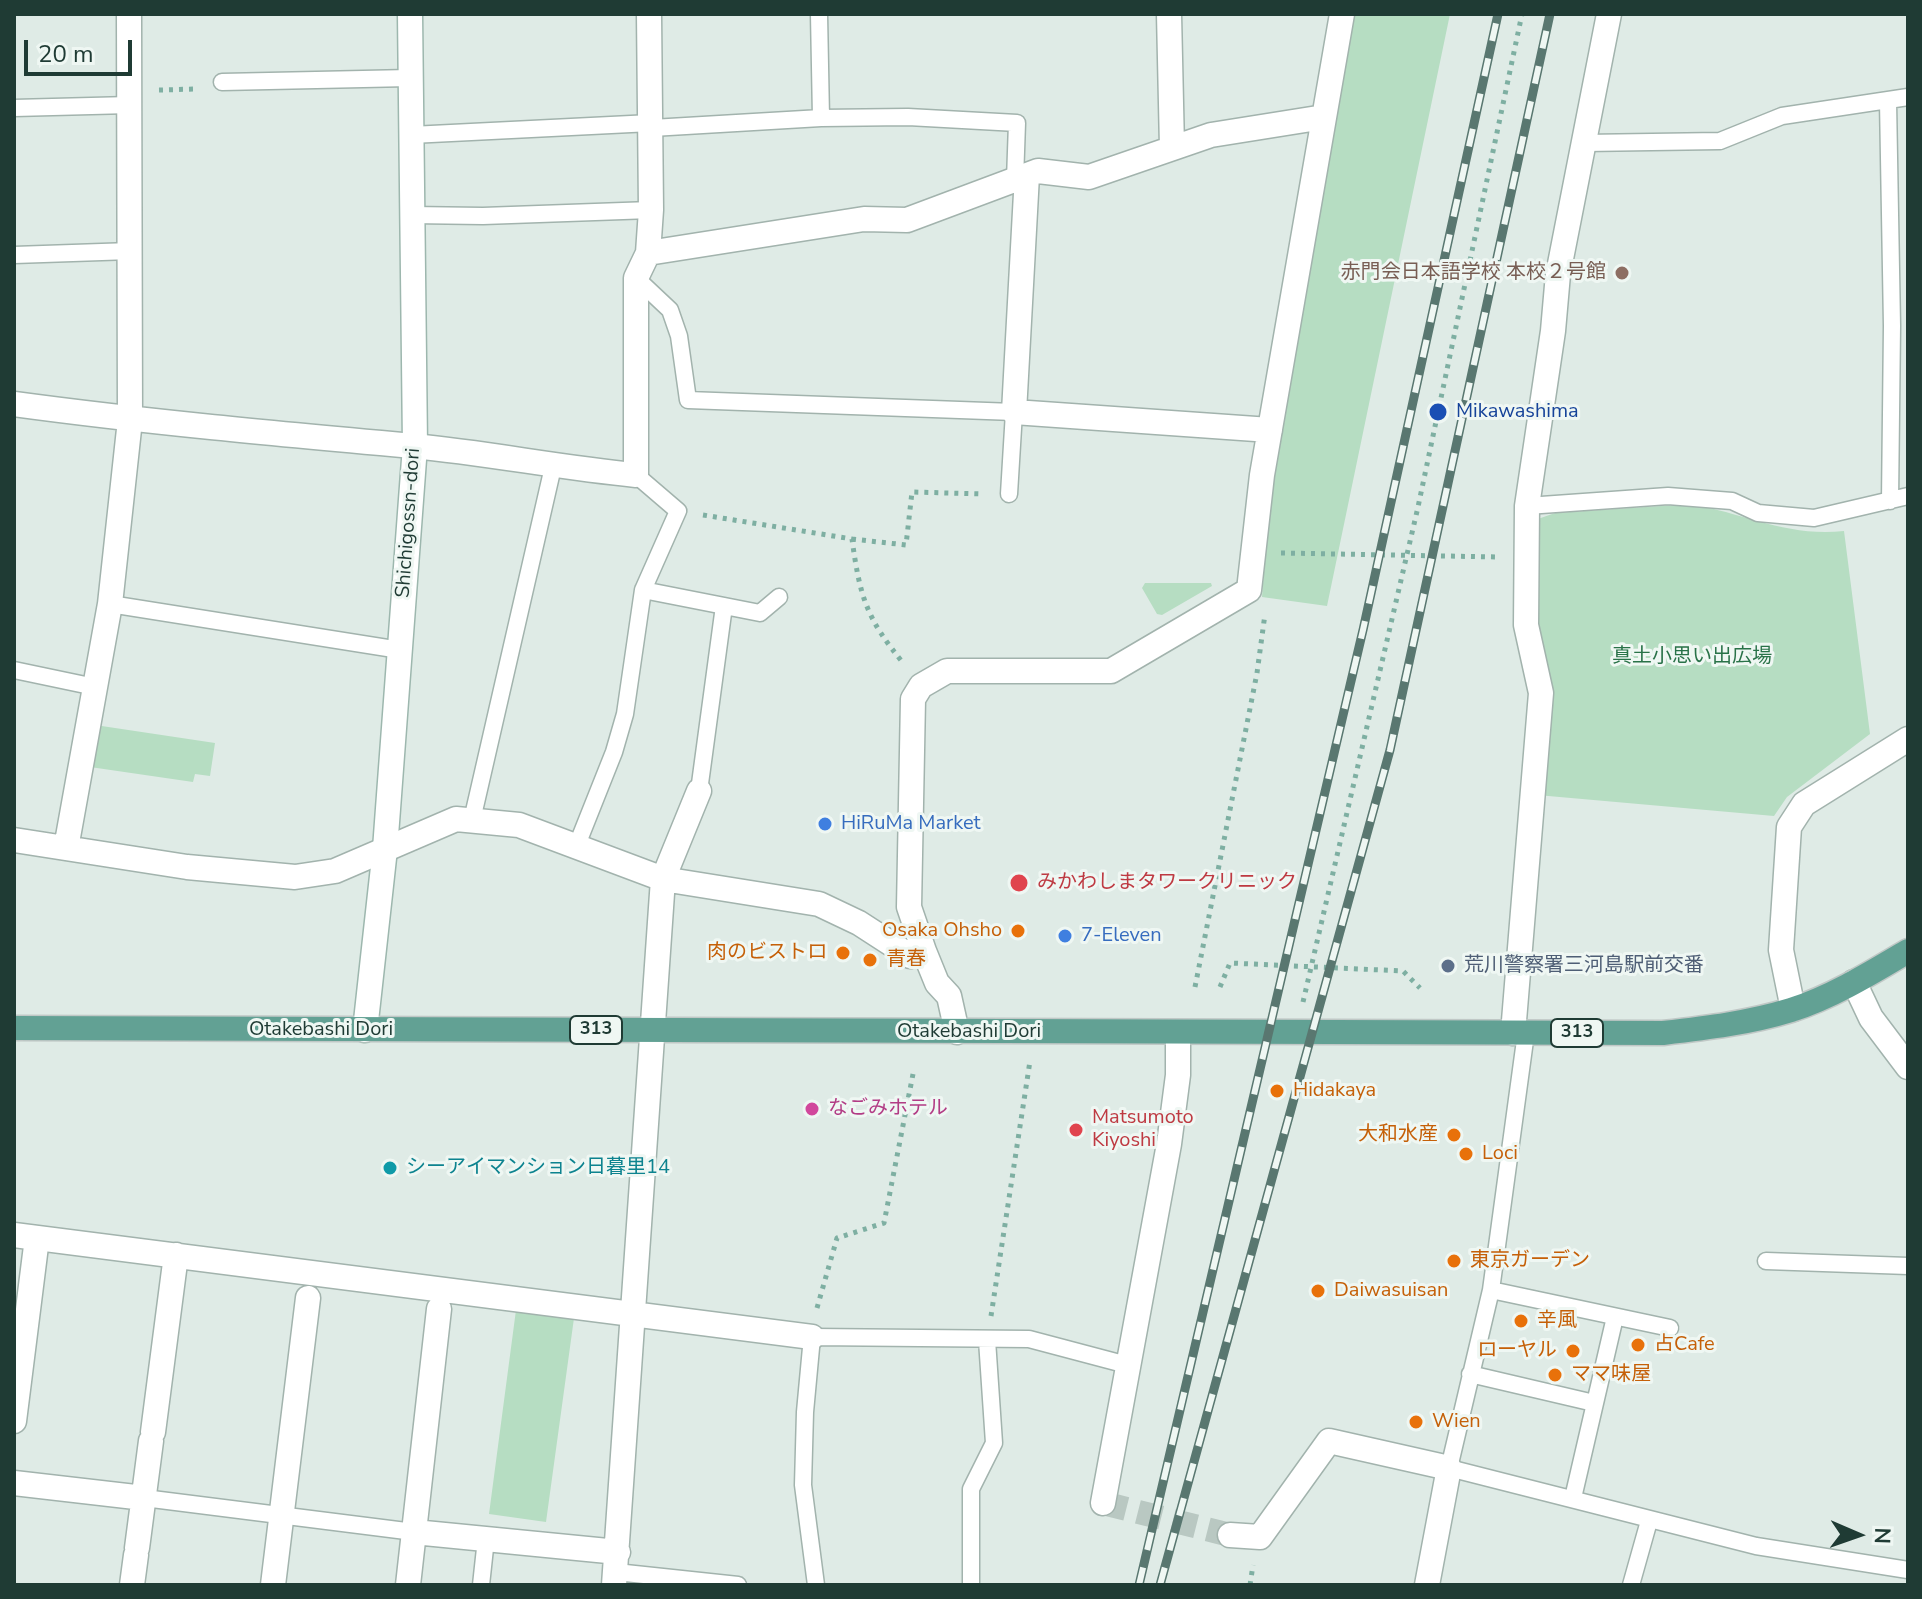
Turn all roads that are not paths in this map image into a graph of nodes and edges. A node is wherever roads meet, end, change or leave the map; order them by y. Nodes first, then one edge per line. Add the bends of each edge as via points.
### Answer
1 (129, 14) edge
2 (410, 14) edge
3 (649, 14) edge
4 (819, 14) edge
5 (1169, 14) edge
6 (1342, 14) edge
7 (1609, 14) edge
8 (410, 78) junction
9 (222, 82) road end
10 (1908, 97) edge
11 (130, 98) junction
12 (1888, 101) junction
13 (14, 108) edge
14 (1324, 117) junction
15 (821, 118) junction
16 (651, 126) junction
17 (411, 135) junction
18 (1584, 143) junction
19 (1172, 148) junction
20 (1021, 177) junction
21 (651, 210) junction
22 (411, 215) junction
23 (131, 251) junction
24 (648, 253) junction
25 (14, 255) edge
26 (636, 278) junction
27 (14, 404) edge
28 (1014, 412) junction
29 (130, 420) junction
30 (1270, 430) junction
31 (415, 446) junction
32 (553, 467) junction
33 (636, 475) junction
34 (1009, 494) road end
35 (1908, 496) edge
36 (1890, 501) junction
37 (1527, 506) junction
38 (643, 590) junction
39 (779, 597) dead end
40 (110, 604) junction
41 (724, 606) junction
42 (400, 650) junction
43 (14, 670) edge
44 (95, 687) junction
45 (1908, 739) edge
46 (699, 791) joint
47 (472, 820) junction
48 (14, 840) edge
49 (577, 845) junction
50 (66, 848) junction
51 (385, 849) junction
52 (663, 879) junction
53 (924, 951) junction
54 (1908, 951) edge
55 (1854, 982) junction
56 (1793, 1009) junction
57 (14, 1028) edge
58 (365, 1030) junction
59 (654, 1030) junction
60 (957, 1032) junction
61 (1520, 1033) junction
62 (1178, 1034) junction
63 (1908, 1067) edge
64 (26, 1236) edge
65 (176, 1255) junction
66 (1766, 1261) dead end
67 (1908, 1266) edge
68 (309, 1286) junction
69 (1491, 1290) junction
70 (440, 1300) junction
71 (634, 1313) junction
72 (1615, 1317) junction
73 (1670, 1328) dead end
74 (812, 1337) junction
75 (987, 1340) junction
76 (1131, 1366) junction
77 (1470, 1374) junction
78 (1594, 1403) junction
79 (14, 1421) edge
80 (1449, 1468) junction
81 (14, 1483) edge
82 (144, 1498) junction
83 (1573, 1498) junction
84 (1103, 1503) dead end
85 (281, 1516) junction
86 (1649, 1521) junction
87 (414, 1532) junction
88 (1230, 1535) tunnel mouth
89 (486, 1539) junction
90 (616, 1570) edge
91 (1908, 1570) edge
92 (132, 1585) edge
93 (273, 1585) edge
94 (408, 1585) edge
95 (481, 1585) edge
96 (738, 1585) edge
97 (816, 1585) edge
98 (971, 1585) edge
99 (1427, 1585) edge
100 (1631, 1585) edge

1 - 11 street
2 - 8 street, Shichigossn-dori
3 - 16 street
4 - 15 lane
5 - 19 street
6 - 14 street
7 - 18 street
8 - 9 lane
8 - 17 street, Shichigossn-dori
10 - 12 lane
11 - 13 lane
11 - 23 street
12 - 18 lane via 1782,116 1720,141
12 - 36 lane
14 - 19 street via 1211,135
14 - 30 street
15 - 16 lane
15 - 20 lane via 1017,123
16 - 17 lane
16 - 21 street
17 - 22 street, Shichigossn-dori
18 - 37 street via 1558,274
19 - 20 street via 1089,177 1038,171
20 - 24 street via 907,220 864,219
20 - 28 street
21 - 22 lane
21 - 24 street
22 - 31 street, Shichigossn-dori
23 - 25 lane
23 - 29 street
24 - 26 street
26 - 28 lane via 670,310 688,400
26 - 33 street
27 - 29 street
28 - 30 street
28 - 34 lane
29 - 31 street
29 - 40 street
30 - 53 street via 1249,590 1111,671 947,671 921,686 913,699 909,907
31 - 32 street
31 - 42 street, Shichigossn-dori
32 - 33 street
32 - 47 lane
33 - 38 lane via 678,511
35 - 36 lane
36 - 37 lane via 1814,518 1758,513 1732,501 1668,496
37 - 61 street via 1526,625 1541,693
38 - 41 lane
38 - 49 lane via 625,714
39 - 41 lane via 760,613
40 - 42 lane
40 - 44 street
41 - 46 lane
42 - 51 street, Shichigossn-dori
43 - 44 lane
44 - 50 street
45 - 56 street via 1804,804 1789,827 1781,950
46 - 52 street
47 - 49 street via 519,825
47 - 51 street via 456,819
48 - 50 street
49 - 52 street
50 - 51 street via 295,877 335,871
51 - 58 street, Shichigossn-dori
52 - 53 street via 819,904 910,956
52 - 59 street
53 - 60 street via 937,983 949,996
54 - 55 main road, Otakebashi Dori / 313
55 - 56 main road, Otakebashi Dori / 313
55 - 63 street via 1871,1018
56 - 61 main road, Otakebashi Dori / 313 via 1663,1033
57 - 58 main road, Otakebashi Dori / 313
58 - 59 main road, Otakebashi Dori / 313
59 - 60 main road, Otakebashi Dori / 313
59 - 71 street
60 - 62 main road, Otakebashi Dori / 313
61 - 62 main road, Otakebashi Dori / 313
61 - 69 lane
62 - 76 street via 1175,1108
64 - 65 street
64 - 79 street
65 - 68 street
65 - 82 street
66 - 67 lane
68 - 70 street
68 - 85 street
69 - 72 lane
69 - 77 lane
70 - 71 street
70 - 87 street
71 - 74 street
71 - 90 street
72 - 73 lane
72 - 78 lane
74 - 75 lane
74 - 97 lane via 803,1485
75 - 76 lane via 1029,1339
75 - 98 lane via 994,1443 971,1489
76 - 84 street
77 - 78 lane
77 - 80 lane
78 - 83 lane
80 - 83 lane
80 - 88 street via 1329,1441 1260,1537
80 - 99 street
81 - 82 street
82 - 85 lane
82 - 92 street
83 - 86 lane
85 - 87 lane
85 - 93 street
86 - 91 lane via 1756,1546
86 - 100 lane
87 - 89 street
87 - 94 street
89 - 90 street
89 - 95 lane
90 - 96 lane

